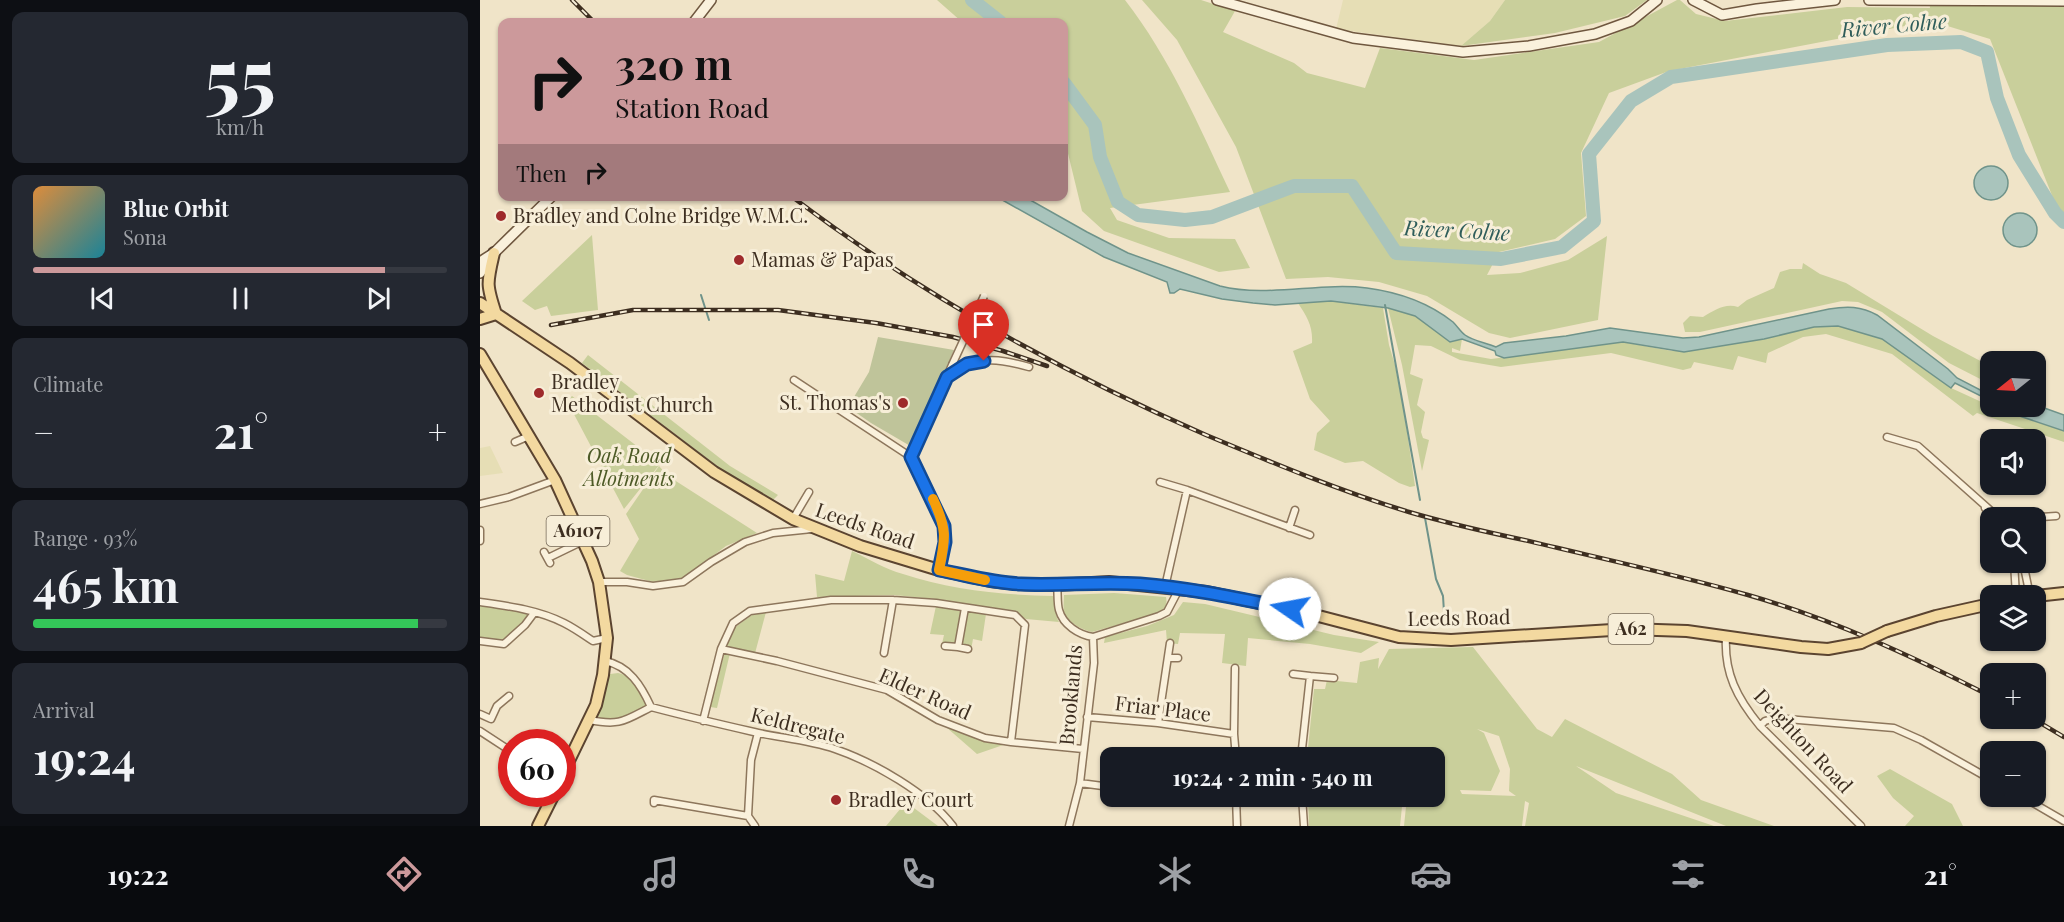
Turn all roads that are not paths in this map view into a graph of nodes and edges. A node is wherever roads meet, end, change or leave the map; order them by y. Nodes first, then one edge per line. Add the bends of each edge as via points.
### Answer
1 (711, 0) edge
2 (1217, 0) edge
3 (1657, 0) edge
4 (1694, 0) edge
5 (1835, 0) edge
6 (1869, 0) edge
7 (2064, 1) edge
8 (698, 18) edge
9 (547, 201) edge
10 (494, 253) junction
11 (480, 262) edge
12 (480, 273) edge
13 (984, 296) dead end
14 (480, 303) edge
15 (480, 312) edge
16 (496, 314) junction
17 (480, 320) edge
18 (480, 354) edge
19 (1029, 367) dead end
20 (947, 377) junction
21 (794, 380) dead end
22 (529, 436) junction
23 (1887, 437) dead end
24 (515, 442) dead end
25 (911, 457) junction
26 (555, 480) junction
27 (1160, 482) dead end
28 (1187, 490) junction
29 (809, 492) dead end
30 (1981, 503) junction
31 (480, 504) edge
32 (1984, 507) edge
33 (1986, 507) edge
34 (1294, 510) dead end
35 (2056, 516) dead end
36 (2046, 517) edge
37 (793, 519) junction
38 (1289, 528) junction
39 (813, 529) junction
40 (480, 530) edge
41 (1310, 536) dead end
42 (480, 541) edge
43 (583, 541) junction
44 (547, 557) dead end
45 (939, 570) junction
46 (599, 582) junction
47 (1057, 585) junction
48 (1165, 587) junction
49 (1179, 589) junction
50 (2064, 593) edge
51 (2046, 595) edge
52 (893, 600) junction
53 (480, 602) edge
54 (1980, 606) edge
55 (965, 608) junction
56 (534, 613) junction
57 (1093, 637) junction
58 (1726, 637) junction
59 (607, 638) junction
60 (480, 640) edge
61 (1170, 644) dead end
62 (945, 646) dead end
63 (958, 647) junction
64 (721, 649) junction
65 (968, 649) dead end
66 (884, 653) dead end
67 (1168, 658) junction
68 (1178, 658) dead end
69 (605, 661) junction
70 (1234, 668) dead end
71 (1293, 674) dead end
72 (1310, 676) junction
73 (1334, 678) dead end
74 (509, 696) dead end
75 (651, 707) junction
76 (480, 714) edge
77 (1088, 717) junction
78 (589, 720) junction
79 (703, 721) junction
80 (1158, 723) junction
81 (1760, 726) junction
82 (480, 731) edge
83 (758, 733) junction
84 (1234, 734) junction
85 (498, 742) edge
86 (1011, 742) junction
87 (576, 746) edge
88 (1235, 747) edge
89 (1302, 747) edge
90 (1083, 749) junction
91 (1980, 773) edge
92 (1080, 783) junction
93 (1100, 786) edge
94 (654, 800) dead end
95 (548, 807) edge
96 (1236, 807) edge
97 (1303, 807) edge
98 (2040, 807) edge
99 (748, 816) junction
100 (2064, 821) edge
101 (538, 826) edge
102 (754, 826) edge
103 (953, 826) edge
104 (1069, 826) edge
105 (1237, 826) edge
106 (1304, 826) edge
107 (1862, 826) edge

1 - 8 street
2 - 3 street via 1353,38 1463,52 1595,34 1630,21
4 - 5 street via 1722,15
6 - 7 street
9 - 10 street
10 - 11 street
10 - 12 street
10 - 16 main road via 487,284
13 - 20 street, bridge
14 - 16 main road, Leeds Road / A62
15 - 16 main road, Leeds Road / A62
16 - 17 main road
16 - 37 main road, Leeds Road / A62 via 570,363 714,472
18 - 22 main road, A6107
19 - 20 street via 1003,360 984,361 967,364
20 - 25 street
21 - 25 street
22 - 24 street
22 - 26 main road, A6107
23 - 30 street via 1918,446
25 - 45 street via 944,526
26 - 31 street
26 - 43 main road, A6107
27 - 28 street
28 - 38 street
28 - 48 street
29 - 37 street
30 - 32 street
30 - 33 street
34 - 38 street
35 - 36 street
37 - 39 main road, Leeds Road / A62
38 - 41 street
39 - 45 main road, Leeds Road / A62
39 - 46 street via 773,533 745,542 683,582 653,586
40 - 42 street
43 - 44 street
43 - 46 main road, A6107
45 - 47 main road, Leeds Road / A62 via 990,581
46 - 59 main road, A6107
47 - 48 main road, Leeds Road / A62 via 1109,582
47 - 57 street, Brooklands via 1064,621 1076,632
48 - 49 main road, Leeds Road / A62
49 - 57 street via 1167,612
49 - 58 main road, Leeds Road / A62 via 1307,613 1399,637 1451,640 1628,629
50 - 51 main road
52 - 55 street
52 - 64 street via 831,600 750,611 733,623
52 - 66 street
53 - 56 street
54 - 58 main road, Leeds Road / A62, bridge via 1936,616 1861,643 1828,649
55 - 63 street
55 - 86 street via 1015,615 1025,625
56 - 59 street via 565,623 593,641
56 - 60 street via 504,644
57 - 77 street, Brooklands
58 - 81 street, Deighton Road via 1725,655 1735,690
59 - 69 main road, A6107
61 - 67 street
62 - 63 street
63 - 65 street
64 - 79 street
64 - 86 street, Elder Road via 887,690 938,720 985,738
67 - 68 street
67 - 80 street
69 - 75 street via 630,673
69 - 78 main road, A6107
70 - 84 street
71 - 72 street
72 - 73 street
72 - 89 street
74 - 76 street via 496,706 491,719
75 - 78 street via 612,725
75 - 79 street, Keldregate
77 - 80 street, Friar Place
77 - 90 street, Brooklands
78 - 87 main road, A6107
79 - 83 street, Keldregate
80 - 84 street, Friar Place
81 - 91 street via 1775,718 1894,728
81 - 107 street, Deighton Road
82 - 85 street
83 - 99 street via 751,760
83 - 103 street, Keldregate via 833,748 860,760 911,788
84 - 88 street
86 - 90 street, Elder Road
90 - 92 street, Brooklands
92 - 93 street
92 - 104 street, Brooklands
94 - 99 street
95 - 101 main road
96 - 105 street
97 - 106 street
98 - 100 street
99 - 102 street

